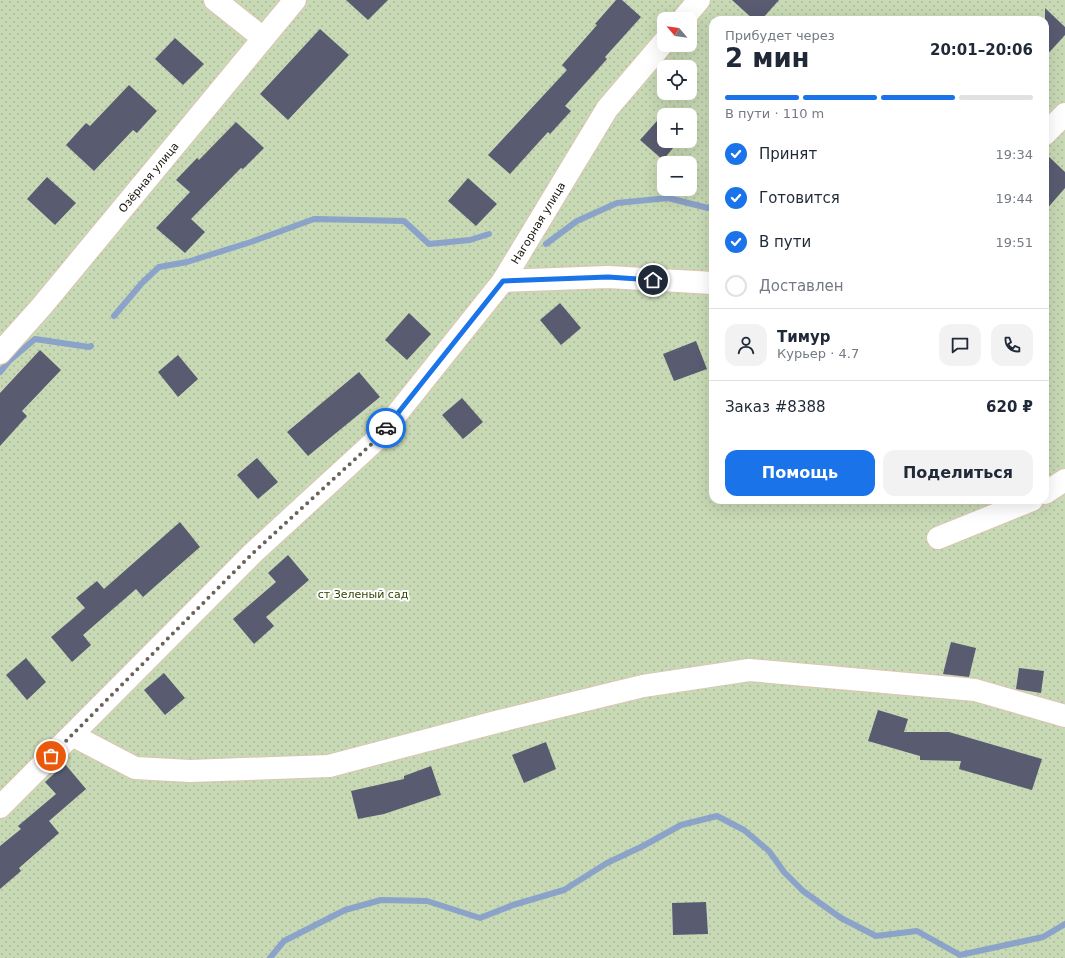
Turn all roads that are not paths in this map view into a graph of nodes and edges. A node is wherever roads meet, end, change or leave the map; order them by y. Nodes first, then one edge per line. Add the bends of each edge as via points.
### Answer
1 (215, 0) edge
2 (295, 0) edge
3 (699, 0) edge
4 (689, 12) edge
5 (263, 38) junction
6 (657, 50) edge
7 (1065, 114) edge
8 (1049, 130) edge
9 (503, 281) junction
10 (709, 283) edge
11 (0, 353) edge
12 (1065, 480) edge
13 (1049, 490) edge
14 (1022, 504) edge
15 (938, 538) dead end
16 (1065, 716) edge
17 (72, 735) junction
18 (0, 807) edge

1 - 5 street
2 - 5 street, Озёрная улица
3 - 4 street
5 - 11 street, Озёрная улица via 42,306
6 - 9 street, Нагорная улица via 607,110
7 - 8 street
9 - 10 street via 608,277
9 - 17 street, Нагорная улица via 376,440 253,553
12 - 13 street
14 - 15 street
16 - 17 street via 975,690 749,670 643,686 329,766 190,771 135,768
17 - 18 street, Нагорная улица

